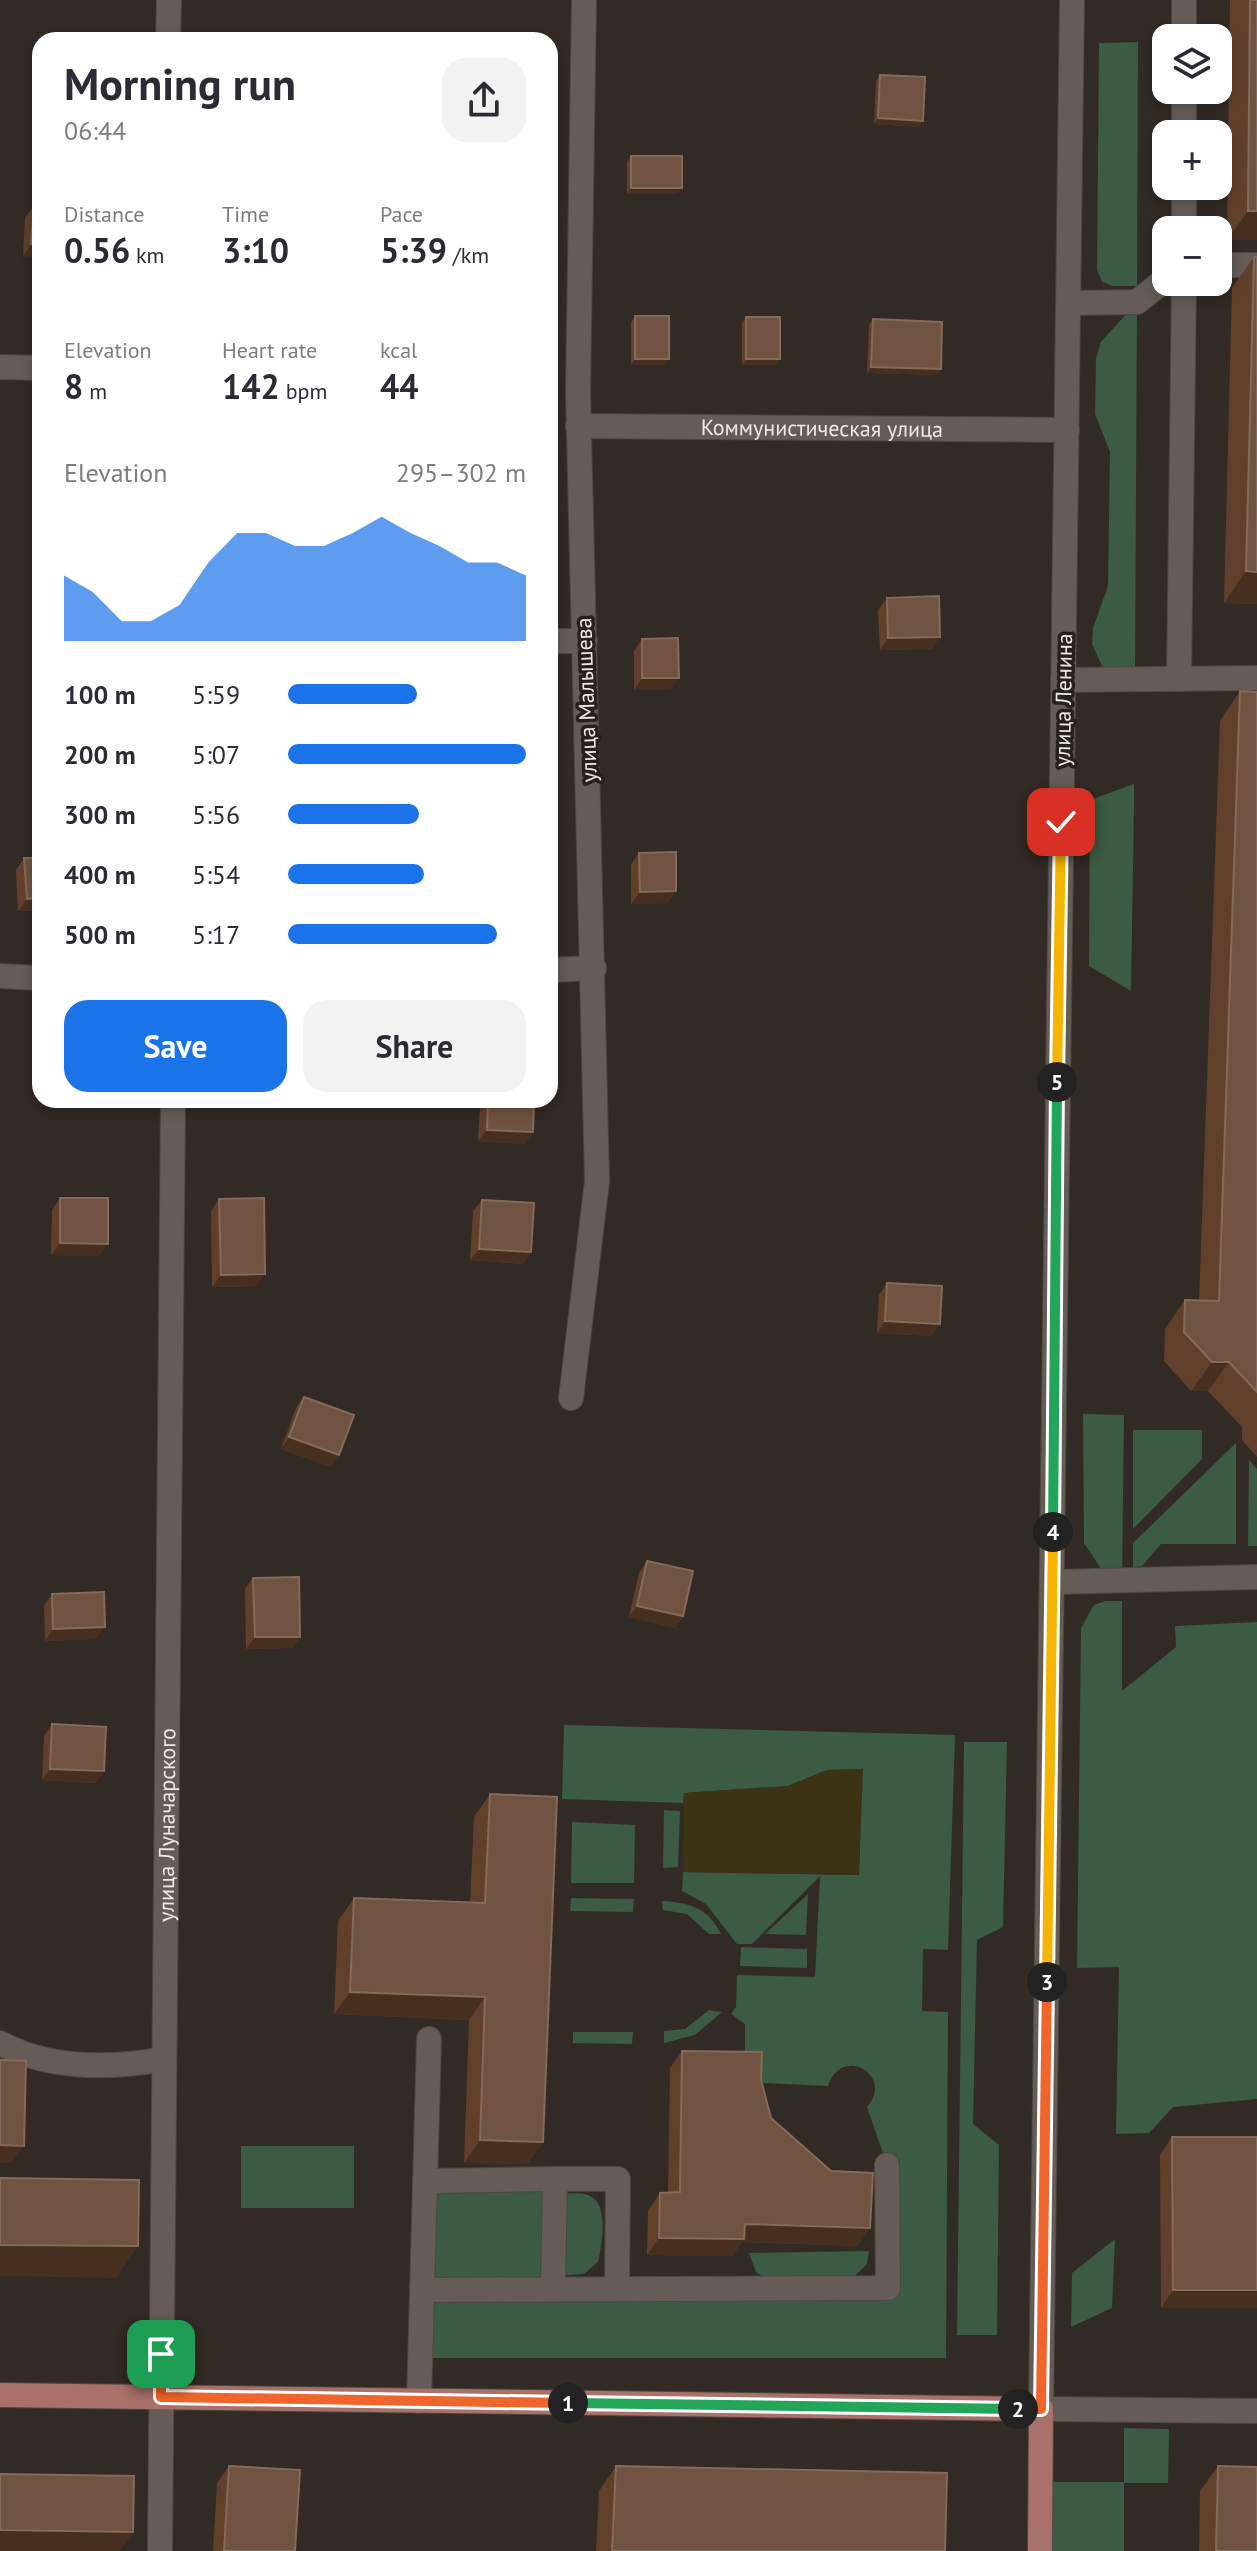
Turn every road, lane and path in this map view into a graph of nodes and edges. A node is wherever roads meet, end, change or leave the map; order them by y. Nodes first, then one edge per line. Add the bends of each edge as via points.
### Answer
1 (169, 0) edge
2 (584, 0) edge
3 (1072, 0) edge
4 (1184, 0) edge
5 (1184, 24) edge
6 (168, 32) edge
7 (1232, 265) edge
8 (1257, 265) edge
9 (1152, 290) edge
10 (1184, 296) edge
11 (1069, 303) junction
12 (0, 367) edge
13 (32, 368) edge
14 (578, 426) junction
15 (1067, 430) junction
16 (558, 641) edge
17 (585, 641) junction
18 (1257, 678) edge
19 (1179, 679) junction
20 (1063, 680) junction
21 (594, 968) junction
22 (558, 970) edge
23 (0, 976) edge
24 (32, 978) edge
25 (173, 1108) edge
26 (571, 1398) dead end
27 (1257, 1577) edge
28 (1053, 1582) junction
29 (429, 2039) dead end
30 (0, 2043) edge
31 (164, 2059) junction
32 (887, 2165) dead end
33 (555, 2179) junction
34 (425, 2181) junction
35 (553, 2289) junction
36 (617, 2289) junction
37 (422, 2290) junction
38 (0, 2395) edge
39 (161, 2397) junction
40 (419, 2401) junction
41 (1041, 2409) junction
42 (1257, 2411) edge
43 (160, 2551) edge
44 (1040, 2551) edge

1 - 6 street
2 - 14 street, улица Малышева
3 - 11 street, улица Ленина
4 - 5 street
7 - 8 street
9 - 11 street via 1137,302
10 - 19 street
11 - 15 street, улица Ленина
12 - 13 street
14 - 15 street, Коммунистическая улица
14 - 17 street, улица Малышева
15 - 20 street, улица Ленина
16 - 17 street
17 - 21 street, улица Малышева
18 - 19 street
19 - 20 street
20 - 28 street, улица Ленина
21 - 22 street
21 - 26 street, улица Малышева via 597,1181
23 - 24 street
25 - 31 street, улица Луначарского
27 - 28 street
28 - 41 street, улица Ленина
29 - 34 street
30 - 31 street via 55,2063 123,2067
31 - 39 street, улица Луначарского
32 - 36 street via 888,2288
33 - 34 street
33 - 35 street
33 - 36 street via 618,2179
34 - 37 street
35 - 36 street
35 - 37 street
37 - 40 street
38 - 39 main road
39 - 40 main road
39 - 43 street, улица Луначарского
40 - 41 main road
41 - 42 street
41 - 44 main road, улица Ленина

